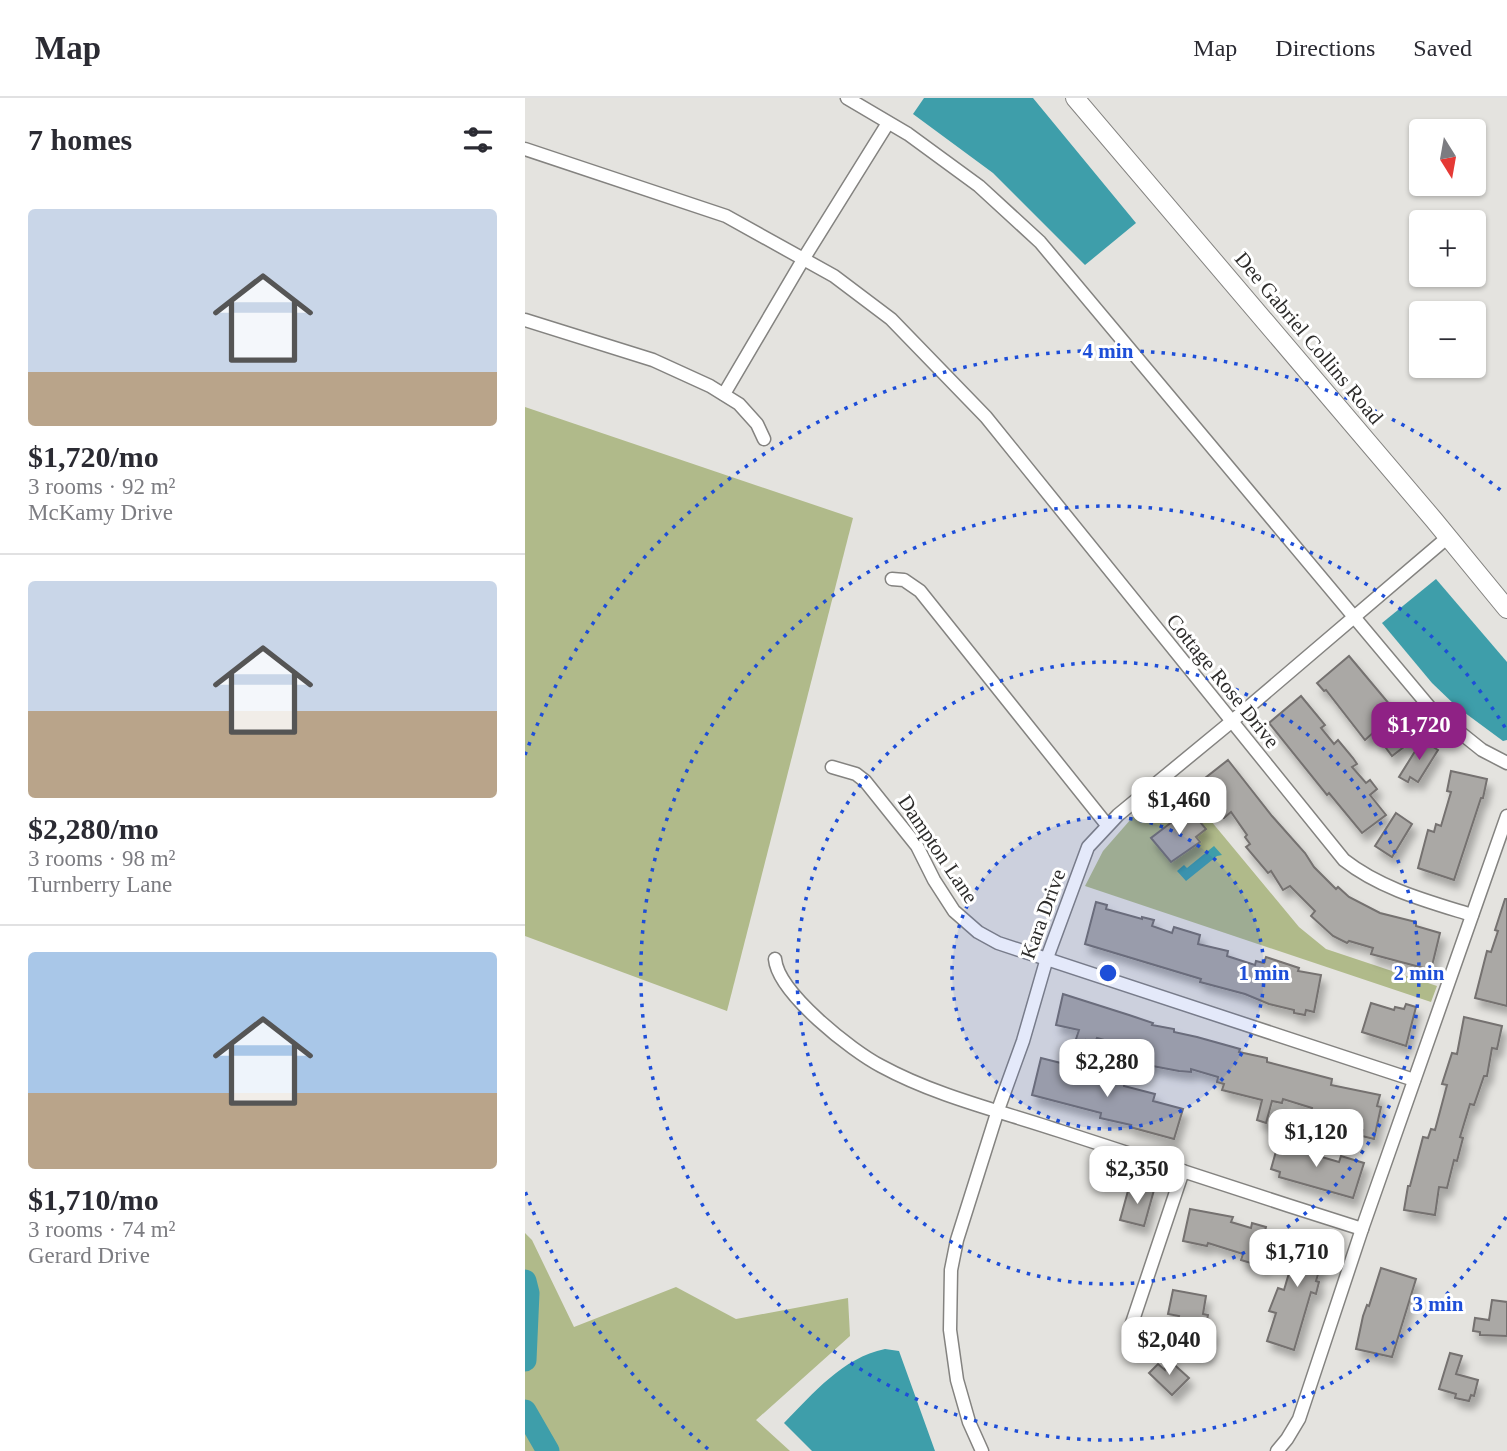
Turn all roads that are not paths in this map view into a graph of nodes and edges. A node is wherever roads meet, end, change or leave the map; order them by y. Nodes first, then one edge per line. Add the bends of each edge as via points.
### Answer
1 (847, 98) edge
2 (1075, 98) edge
3 (888, 123) junction
4 (525, 149) edge
5 (804, 258) junction
6 (525, 320) edge
7 (724, 394) junction
8 (764, 439) dead end
9 (1448, 537) junction
10 (892, 579) dead end
11 (1507, 609) edge
12 (1353, 617) junction
13 (1231, 722) junction
14 (1507, 763) edge
15 (832, 767) dead end
16 (1507, 816) edge
17 (1107, 825) junction
18 (1472, 915) junction
19 (1047, 958) junction
20 (775, 959) dead end
21 (1414, 1080) junction
22 (998, 1110) junction
23 (1183, 1171) junction
24 (1362, 1229) junction
25 (1130, 1329) dead end
26 (982, 1451) edge
27 (1277, 1451) edge

1 - 3 street
2 - 9 street, Dee Gabriel Collins Road
3 - 5 street
3 - 12 street via 979,186 1040,242
4 - 5 street, Cottage Rose Drive via 726,216
5 - 7 street
5 - 13 street, Cottage Rose Drive via 891,319 986,417
6 - 7 street via 653,360
7 - 8 street via 757,424
9 - 11 street, Dee Gabriel Collins Road
9 - 12 street, Kara Drive
10 - 17 street via 904,580 920,591
12 - 13 street, Kara Drive
12 - 14 street via 1432,710 1482,750
13 - 17 street, Kara Drive
13 - 18 street, Cottage Rose Drive via 1344,860 1382,884
15 - 19 street, Dampton Lane via 865,781 911,838 943,897 965,922 998,943
16 - 18 street
17 - 19 street, Kara Drive via 1088,847
18 - 21 street
19 - 21 street, Dampton Lane
19 - 22 street, Kara Drive
20 - 22 street via 792,992 857,1050 899,1075
21 - 24 street
22 - 23 street
22 - 26 street, Kara Drive via 951,1270 950,1330 957,1380
23 - 24 street
23 - 25 street
24 - 27 street via 1299,1419

